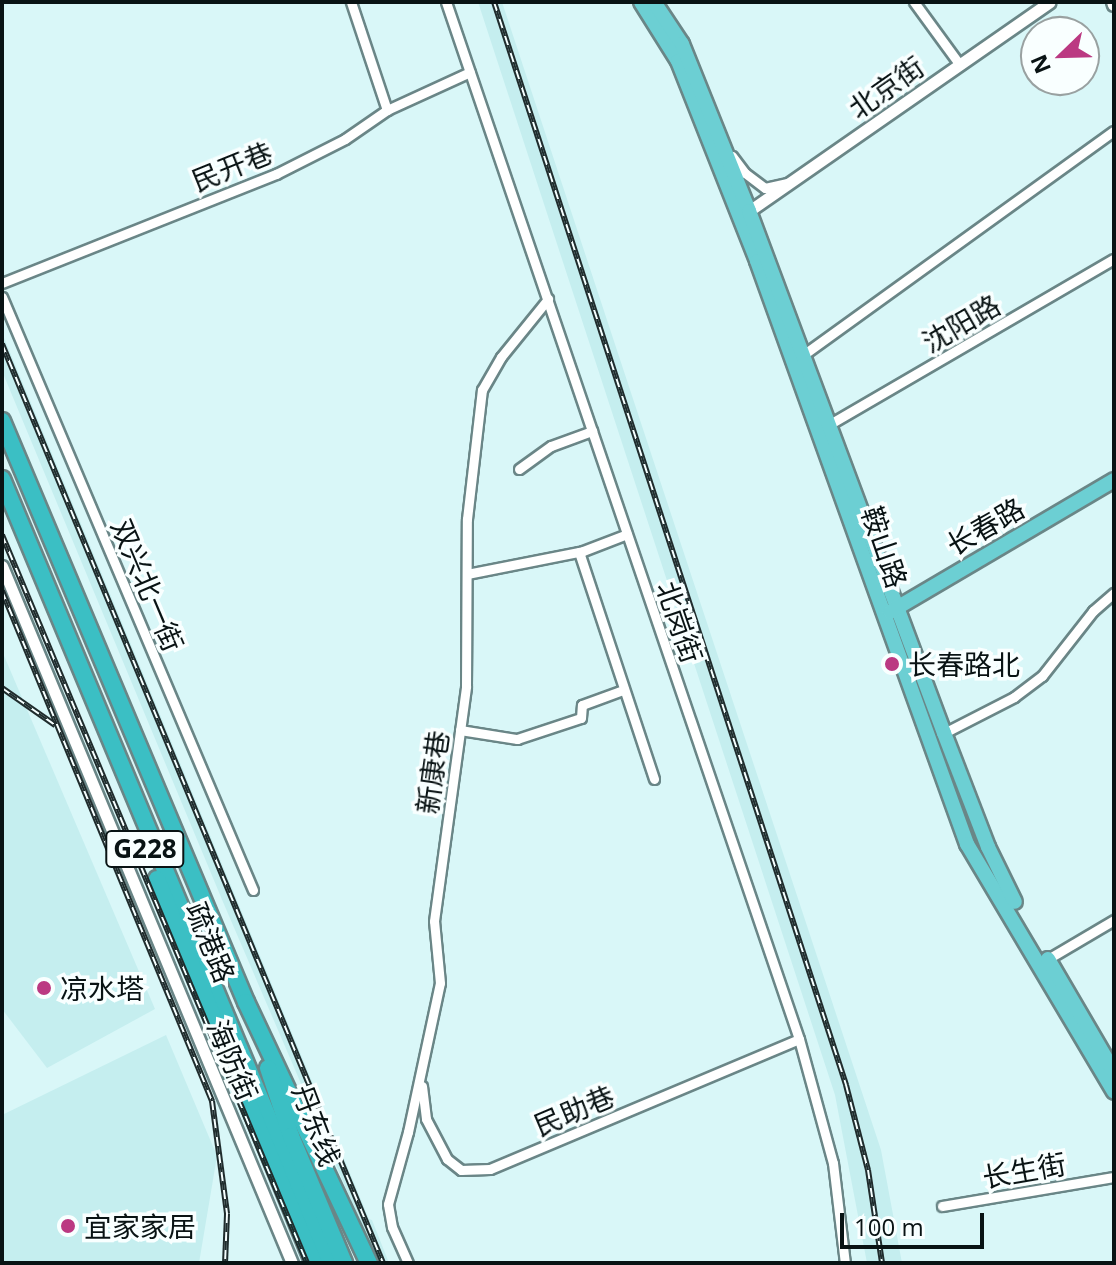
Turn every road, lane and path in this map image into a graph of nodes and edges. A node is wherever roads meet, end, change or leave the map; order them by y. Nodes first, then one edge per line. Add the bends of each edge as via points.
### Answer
1 (351, 2) edge
2 (446, 2) edge
3 (641, 2) edge
4 (654, 2) edge
5 (914, 2) edge
6 (1050, 2) edge
7 (960, 65) junction
8 (470, 72) junction
9 (387, 110) junction
10 (1114, 131) edge
11 (723, 146) junction
12 (791, 182) junction
13 (749, 211) junction
14 (1114, 259) edge
15 (2, 283) edge
16 (2, 297) edge
17 (548, 299) junction
18 (803, 355) junction
19 (2, 421) edge
20 (830, 424) junction
21 (592, 431) junction
22 (519, 469) dead end
23 (2, 479) edge
24 (1114, 480) edge
25 (627, 534) junction
26 (579, 552) junction
27 (2, 566) edge
28 (467, 574) junction
29 (1114, 593) edge
30 (897, 607) junction
31 (882, 617) junction
32 (623, 690) junction
33 (460, 730) junction
34 (944, 733) junction
35 (654, 779) dead end
36 (253, 890) dead end
37 (1114, 920) edge
38 (1044, 961) junction
39 (246, 1002) junction
40 (799, 1039) junction
41 (1114, 1072) edge
42 (420, 1077) junction
43 (1114, 1092) edge
44 (307, 1129) junction
45 (408, 1132) junction
46 (272, 1144) junction
47 (437, 1145) junction
48 (1114, 1177) edge
49 (942, 1206) dead end
50 (292, 1263) edge
51 (314, 1263) edge
52 (329, 1263) edge
53 (344, 1263) edge
54 (355, 1263) edge
55 (369, 1263) edge
56 (408, 1263) edge
57 (845, 1263) edge

1 - 9 street
2 - 8 street, 北岗街
3 - 31 main road, 鞍山路 via 678,61 757,261
4 - 11 main road, 鞍山路 via 682,44
5 - 7 street
6 - 7 street, 北京街
7 - 12 street, 北京街
8 - 9 street, 民开巷
8 - 17 street, 北岗街
9 - 15 street, 民开巷 via 345,139 276,174
10 - 18 street
11 - 12 street via 765,188
11 - 13 main road, 鞍山路
12 - 13 street, 北京街
13 - 18 main road, 鞍山路
14 - 20 street, 沈阳路
16 - 36 street, 双兴北一街
17 - 21 street, 北岗街
17 - 28 street, 新康巷 via 482,390 467,519
18 - 20 main road, 鞍山路
19 - 39 highway, 疏港路 / G228
20 - 30 main road, 鞍山路
21 - 22 street via 551,446
21 - 25 street, 北岗街
23 - 46 highway, 疏港路 / G228 via 58,633
24 - 30 main road, 长春路
25 - 26 street
25 - 40 street, 北岗街
26 - 28 street
26 - 32 street
27 - 50 street, 海防街
28 - 33 street, 新康巷 via 466,686
29 - 34 street via 1093,611 1042,676 1014,697
30 - 31 main road, 长春路
30 - 34 main road, 鞍山路
31 - 38 main road, 鞍山路 via 967,844
32 - 33 street via 582,705 581,718 517,739
32 - 35 street
33 - 42 street, 新康巷 via 434,921 440,983
34 - 38 main road, 鞍山路 via 1006,886
37 - 38 street
38 - 41 main road, 鞍山路
38 - 43 main road, 鞍山路
39 - 44 highway
39 - 53 highway, 丹东线 / G228 via 291,1136
40 - 47 street, 民助巷 via 490,1169 461,1170
40 - 57 street, 北岗街 via 833,1163
42 - 45 street, 新康巷
42 - 47 street via 426,1119
44 - 54 highway via 329,1203
44 - 55 highway
45 - 47 street, 民助巷 via 427,1133
45 - 56 street, 新康巷 via 388,1204
46 - 51 highway, 疏港路 / G228
46 - 52 highway
48 - 49 street, 长生街

